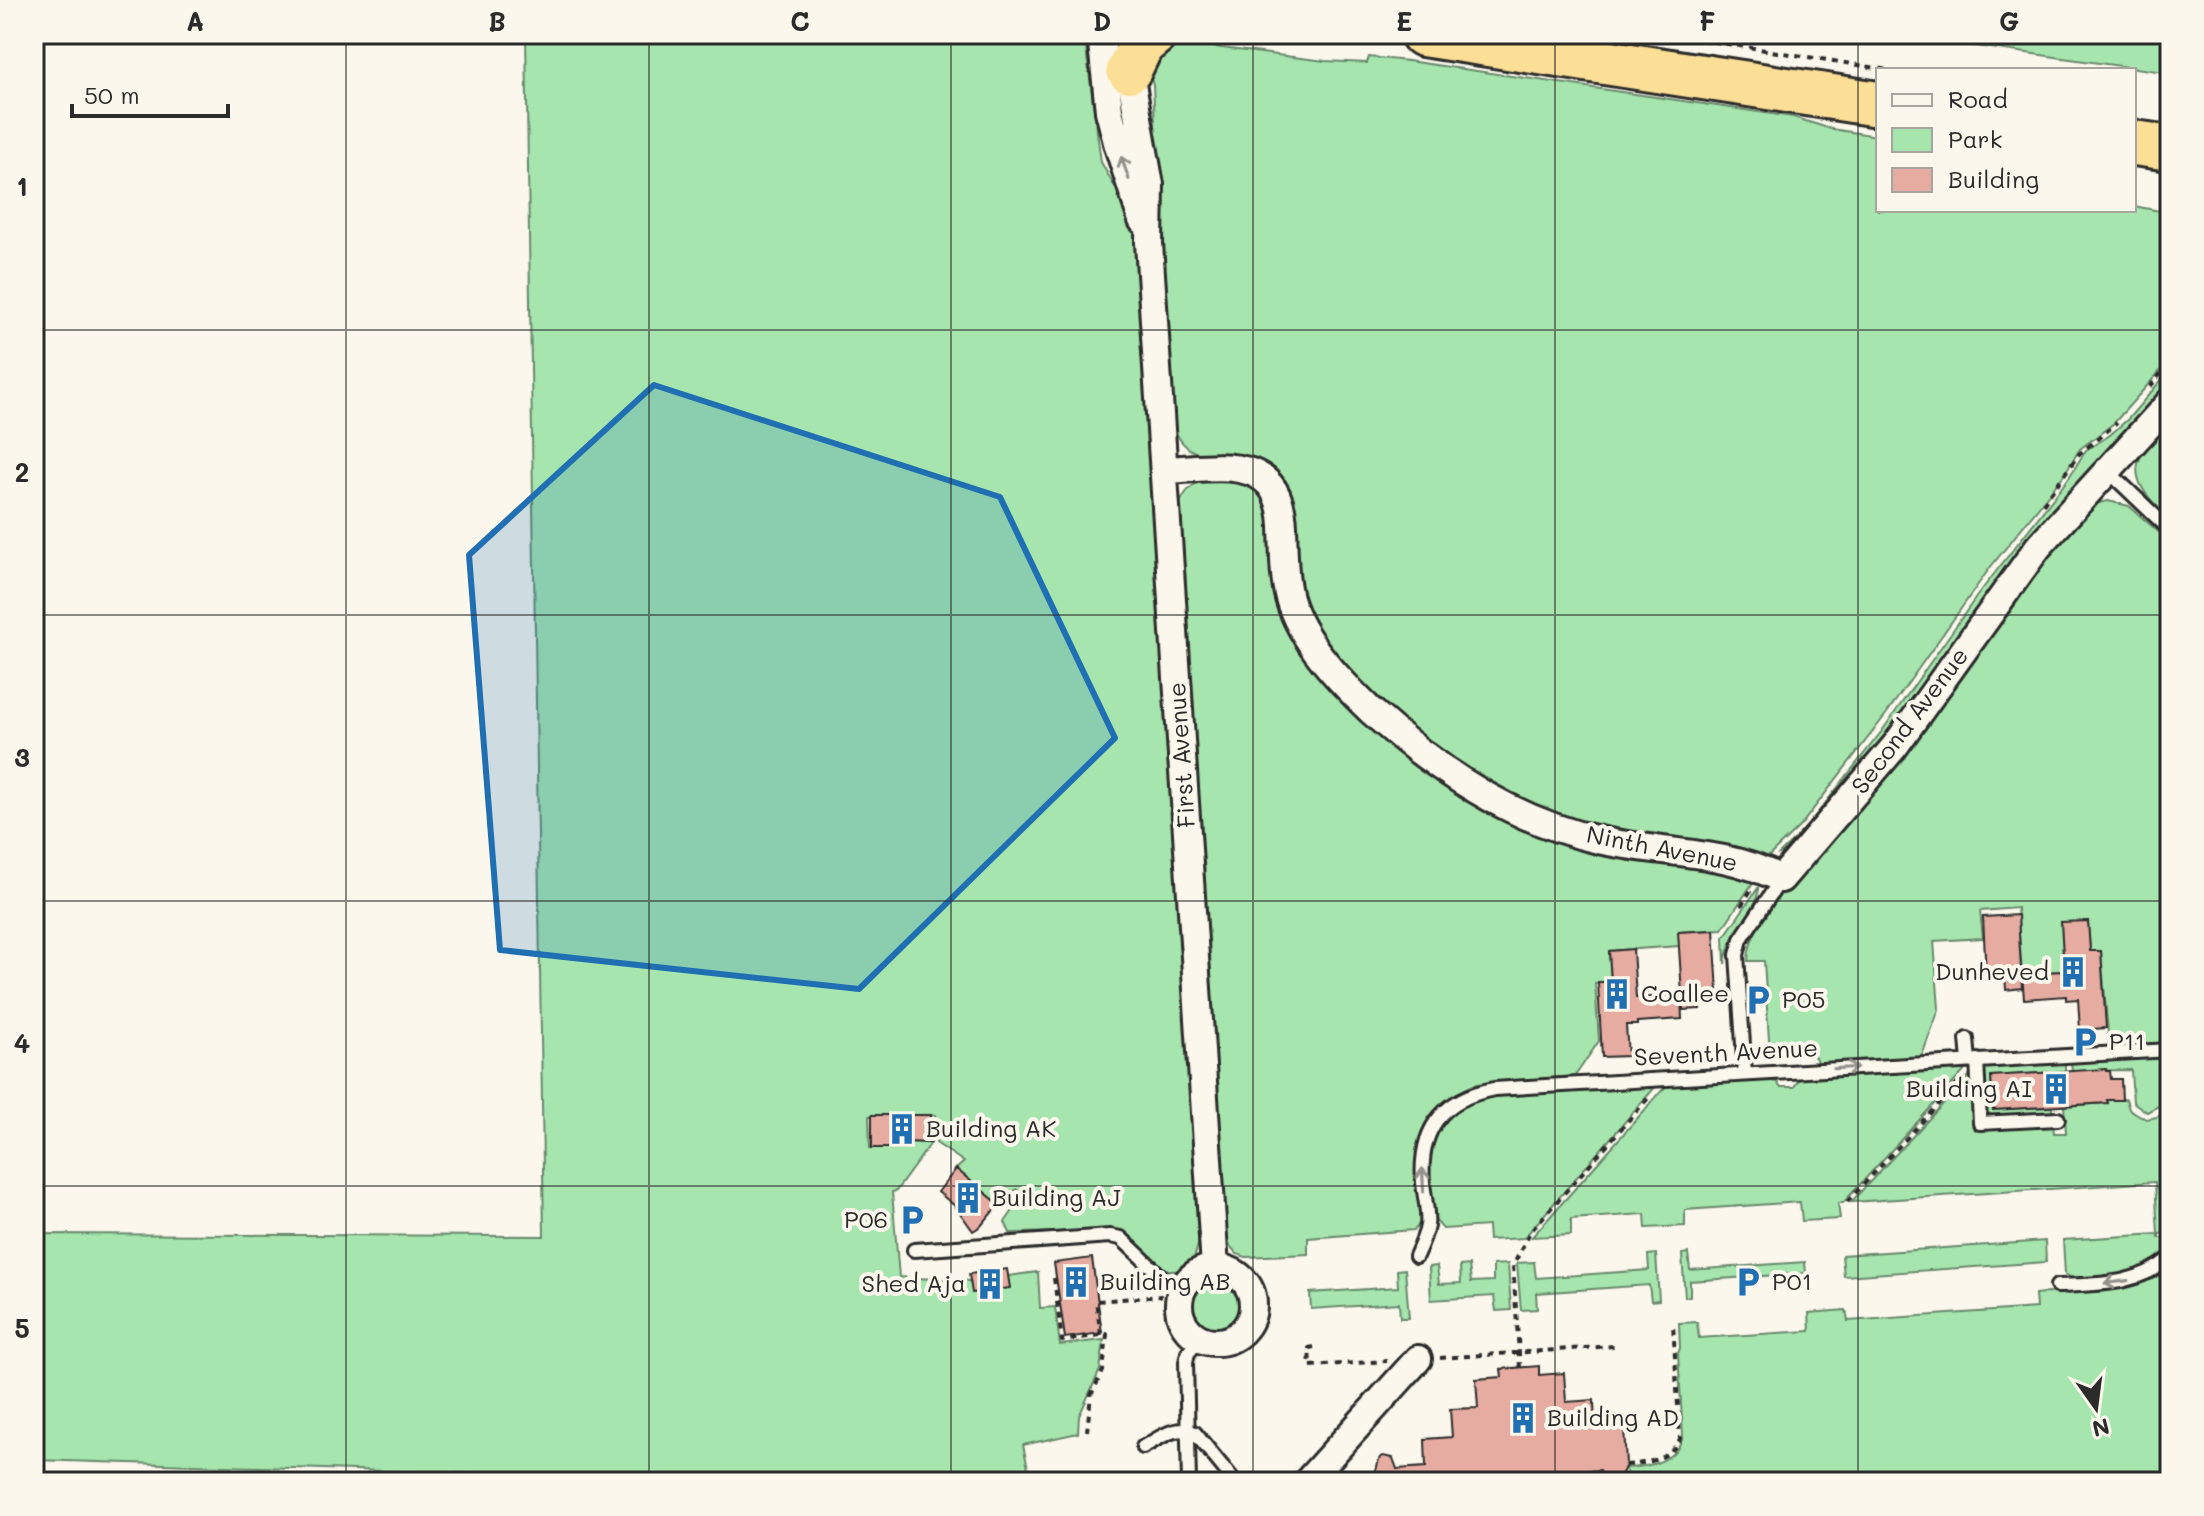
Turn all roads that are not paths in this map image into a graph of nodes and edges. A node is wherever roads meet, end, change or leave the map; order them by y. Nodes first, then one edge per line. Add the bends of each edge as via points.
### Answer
1 (1101, 34) edge
2 (1154, 34) edge
3 (1423, 34) edge
4 (1127, 52) edge
5 (1876, 104) edge
6 (2136, 143) edge
7 (2170, 148) edge
8 (1149, 243) junction
9 (2170, 402) edge
10 (1164, 470) junction
11 (2107, 470) junction
12 (2170, 530) edge
13 (1781, 879) junction
14 (1967, 1039) dead end
15 (2170, 1050) edge
16 (1973, 1061) junction
17 (1745, 1074) junction
18 (2058, 1119) dead end
19 (914, 1250) dead end
20 (1416, 1256) dead end
21 (2170, 1258) edge
22 (1215, 1268) junction
23 (2057, 1286) dead end
24 (1182, 1292) junction
25 (1200, 1339) junction
26 (1418, 1359) road end
27 (1186, 1429) junction
28 (1143, 1447) dead end
29 (1189, 1482) edge
30 (1235, 1482) edge
31 (1307, 1482) edge

8 -> 1 street, First Avenue via 1109,111
2 - 4 highway
3 - 5 highway
4 - 8 street, First Avenue via 1150,185
6 - 7 highway
8 - 10 street, First Avenue
9 - 11 street, Second Avenue
10 - 13 street, Ninth Avenue via 1228,467 1249,469 1267,479 1283,515 1285,578 1300,625 1369,709 1478,792 1598,840 1726,859
10 - 22 street, First Avenue
11 - 12 lane
11 - 13 street, Second Avenue via 2022,569 1895,746
13 - 17 lane, Second Avenue via 1741,939 1737,955
14 - 16 lane
15 - 16 lane, Seventh Avenue
17 -> 16 lane, Seventh Avenue
16 - 18 lane via 1980,1123
20 -> 17 lane, Seventh Avenue via 1427,1225 1422,1171 1426,1139 1457,1100 1494,1089
19 - 24 lane via 1110,1236 1121,1238
21 -> 23 lane via 2147,1274 2121,1282
22 - 24 street via 1196,1274
22 - 25 street via 1233,1273 1247,1285 1252,1313 1245,1329 1231,1339
24 - 25 street via 1182,1320
25 - 27 lane via 1186,1362
26 - 31 street
27 - 28 lane
27 - 29 lane
27 - 30 lane

